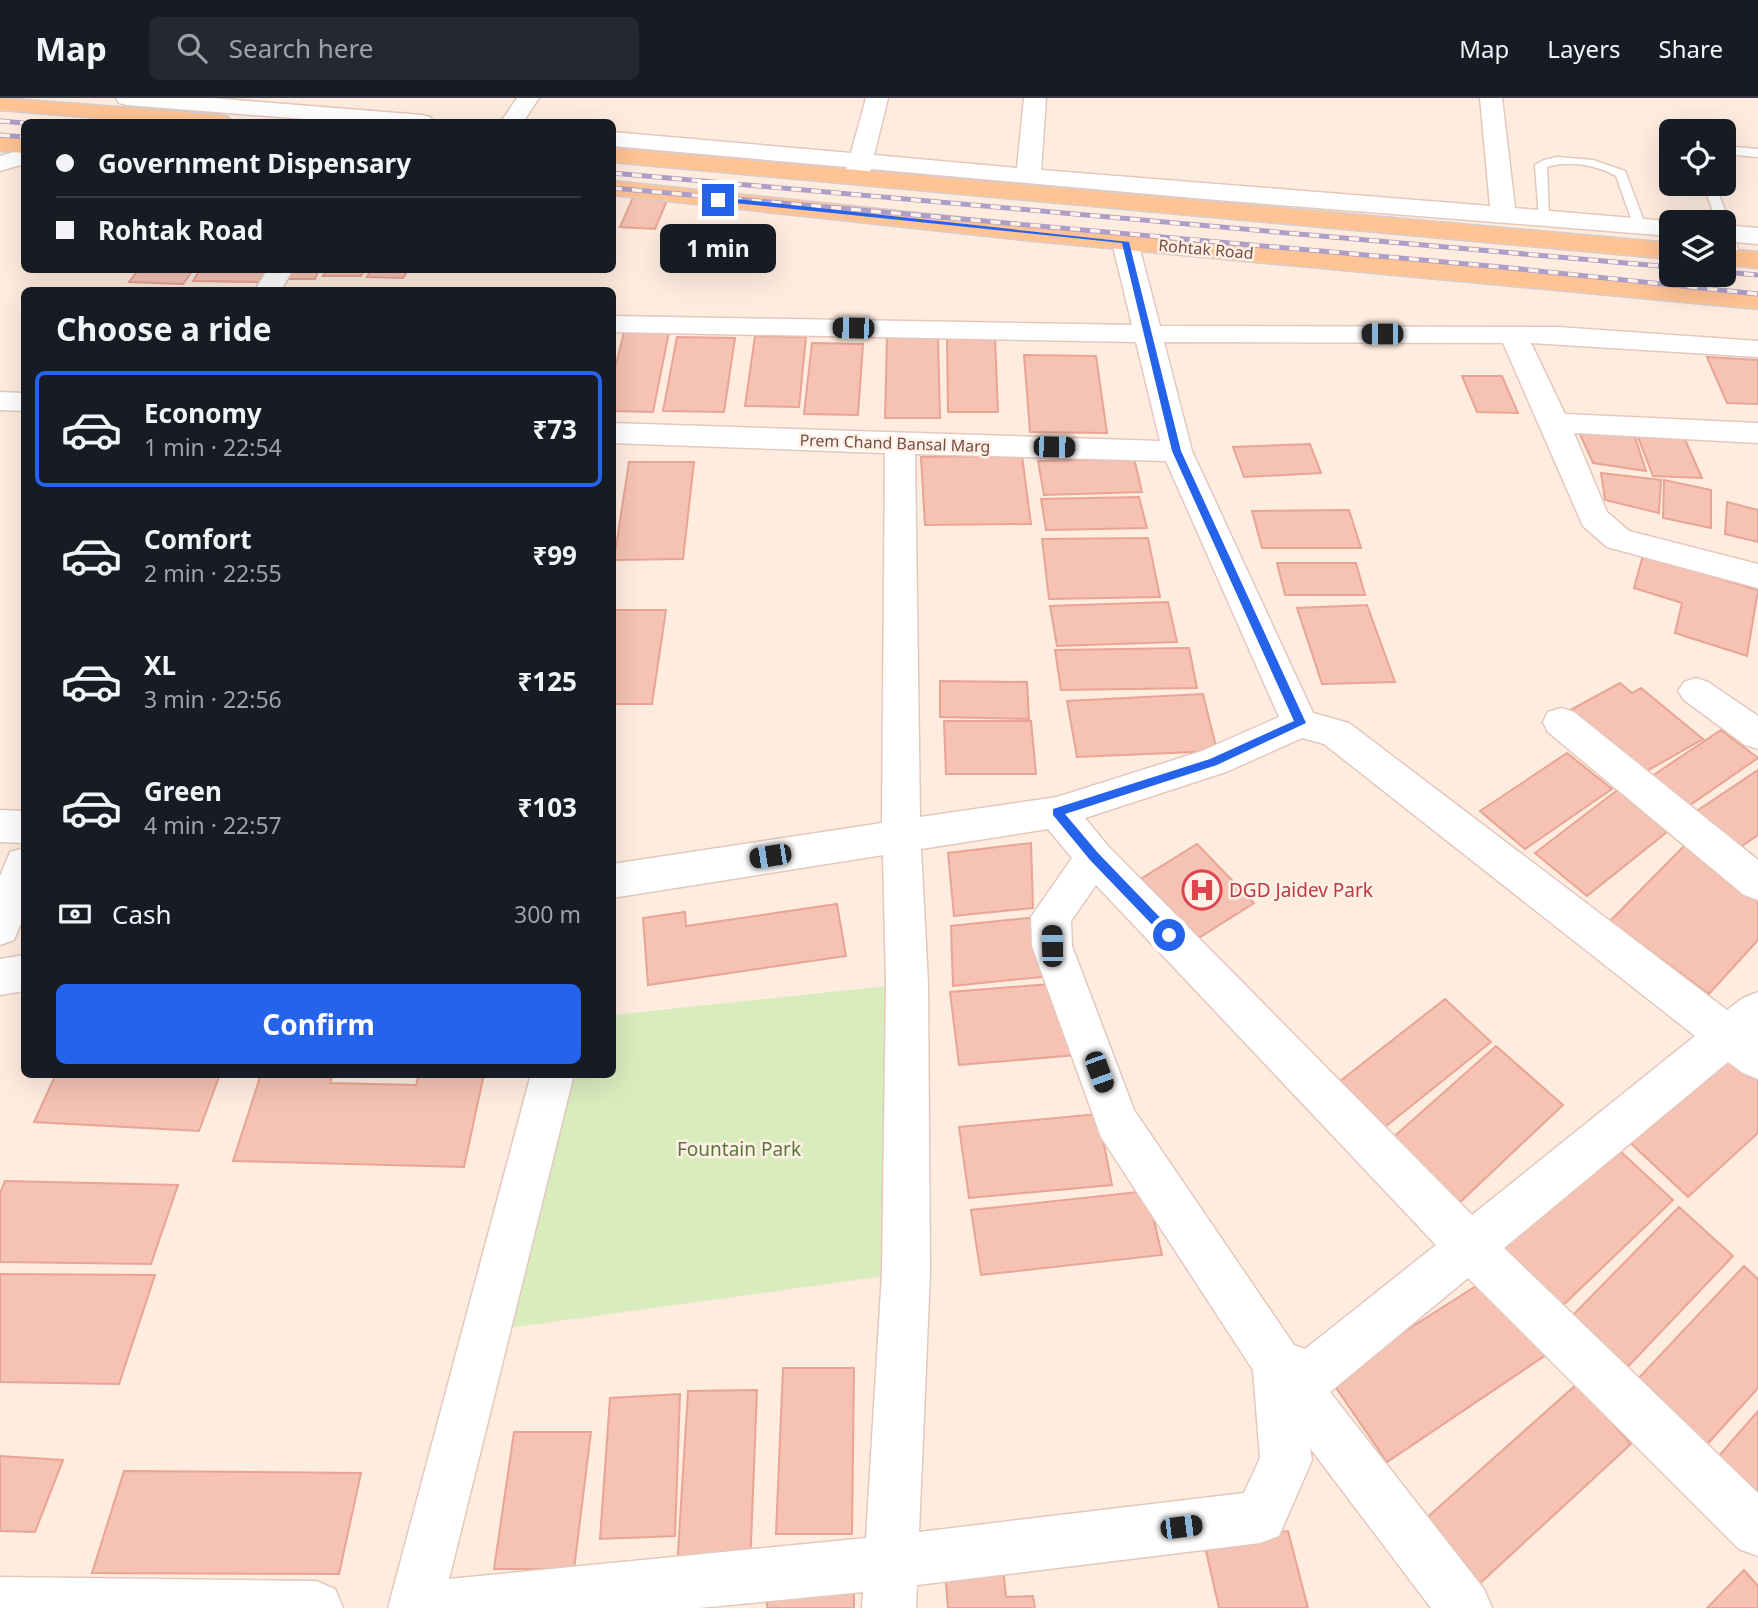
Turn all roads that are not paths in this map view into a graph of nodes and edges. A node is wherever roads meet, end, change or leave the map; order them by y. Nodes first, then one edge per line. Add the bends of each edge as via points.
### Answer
1 (528, 98) edge
2 (877, 98) edge
3 (1035, 98) edge
4 (1491, 98) edge
5 (140, 99) edge
6 (0, 103) edge
7 (185, 119) edge
8 (385, 119) edge
9 (514, 119) edge
10 (616, 139) edge
11 (0, 144) edge
12 (21, 146) edge
13 (1736, 151) edge
14 (1758, 153) edge
15 (616, 155) edge
16 (21, 157) edge
17 (0, 164) edge
18 (858, 168) junction
19 (1028, 176) junction
20 (616, 188) edge
21 (1503, 213) junction
22 (1543, 216) junction
23 (1639, 224) junction
24 (1659, 226) edge
25 (1758, 236) edge
26 (1125, 242) junction
27 (1736, 247) edge
28 (1659, 250) edge
29 (1758, 300) edge
30 (616, 324) edge
31 (1148, 334) junction
32 (1513, 334) junction
33 (1758, 349) edge
34 (0, 401) edge
35 (21, 402) edge
36 (1555, 423) junction
37 (616, 433) edge
38 (1758, 433) edge
39 (900, 444) junction
40 (1177, 451) junction
41 (1758, 576) edge
42 (1696, 691) dead end
43 (1561, 722) dead end
44 (1300, 723) junction
45 (1758, 735) edge
46 (1057, 812) junction
47 (0, 826) edge
48 (21, 827) edge
49 (901, 835) junction
50 (1094, 857) junction
51 (21, 872) edge
52 (616, 880) edge
53 (1758, 883) edge
54 (0, 928) edge
55 (21, 974) edge
56 (0, 977) edge
57 (1749, 1035) edge
58 (552, 1078) edge
59 (1470, 1247) junction
60 (1277, 1363) junction
61 (1758, 1530) edge
62 (890, 1585) edge
63 (0, 1604) edge
64 (316, 1608) edge
65 (415, 1608) edge
66 (429, 1608) edge
67 (1465, 1608) edge

1 - 9 street
2 - 18 street
3 - 19 street
4 - 21 street
5 - 8 street
6 - 7 main road
10 - 18 street
11 - 12 main road
13 - 14 lane
15 - 18 main road
16 - 17 street
18 - 19 street
18 - 28 main road
19 - 21 street
20 - 26 main road, Rohtak Road
21 - 22 street
22 - 23 street
22 - 23 lane via 1541,165 1552,161 1603,164 1620,174
23 - 24 street
25 - 27 street
26 - 29 main road, Rohtak Road
26 - 31 street
30 - 31 street
31 - 32 street
31 - 40 street
32 - 33 street
32 - 36 street
34 - 35 street
36 - 38 street
36 - 41 street via 1594,519 1609,534
37 - 39 street, Prem Chand Bansal Marg
39 - 40 street, Prem Chand Bansal Marg
39 - 49 street
40 - 44 street
42 - 45 street
43 - 53 street
44 - 46 street via 1213,762
44 - 57 street via 1336,733
46 - 49 street
46 - 50 street
47 - 48 street
49 - 52 street
49 - 62 street via 907,984 906,1273
50 - 59 street
50 - 60 street via 1051,916 1052,946 1117,1122
51 - 54 street
55 - 56 street
57 - 59 street
58 - 65 street
59 - 60 street via 1311,1376
59 - 61 street
60 - 62 street via 1286,1460 1261,1517
60 - 67 street
62 - 66 street
63 - 64 street

